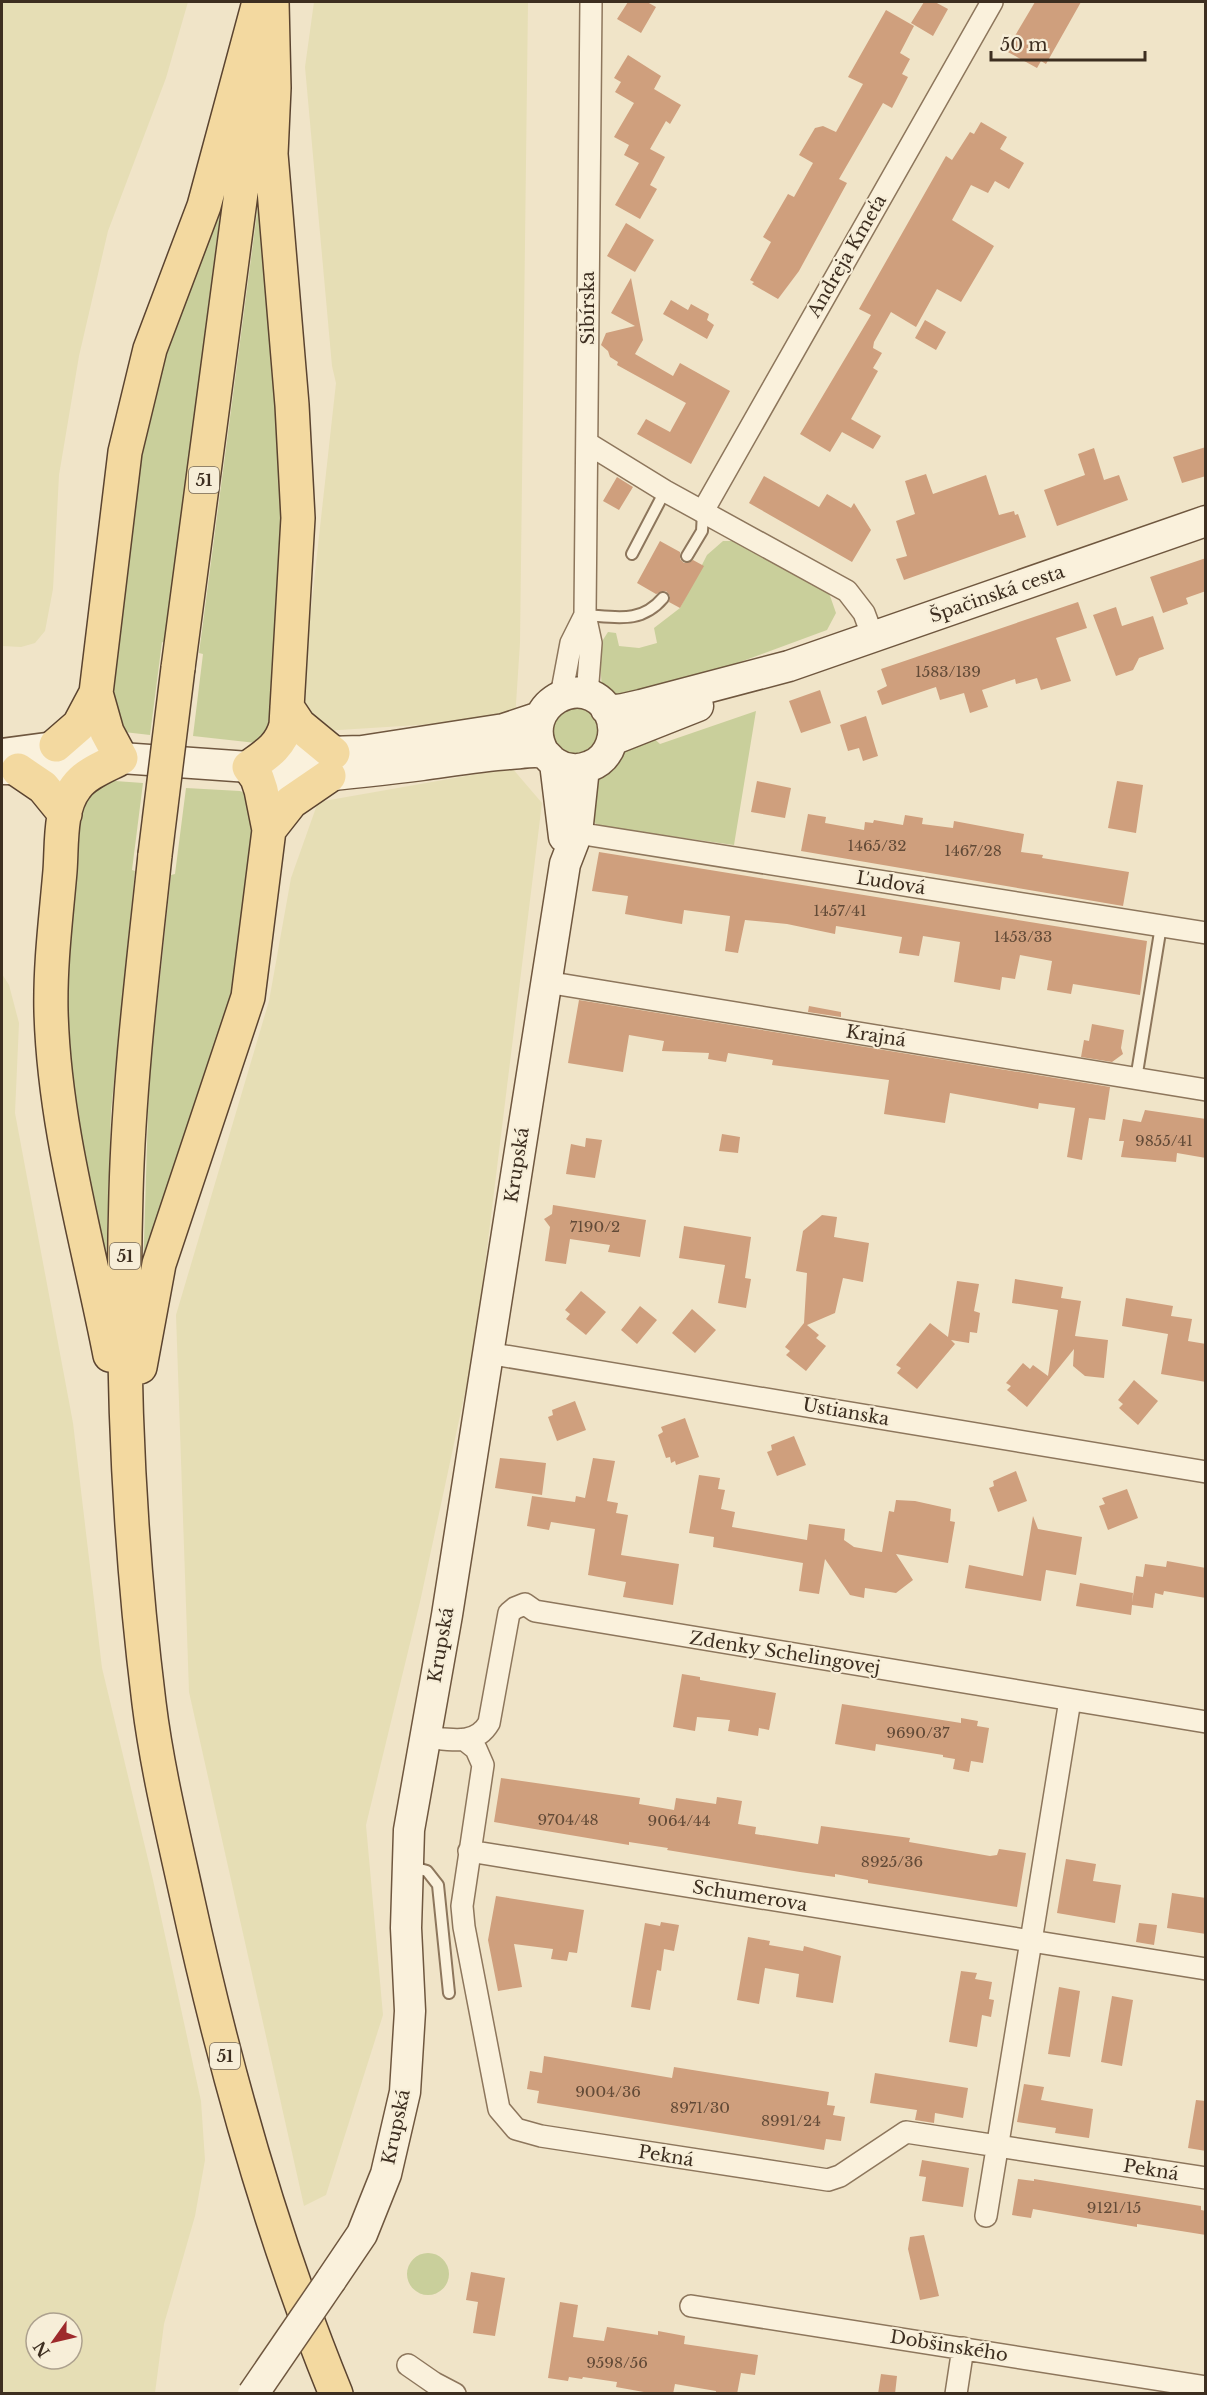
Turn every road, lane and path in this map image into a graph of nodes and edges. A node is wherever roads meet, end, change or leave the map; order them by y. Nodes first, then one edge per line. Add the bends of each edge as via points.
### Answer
1 (259, 2) edge
2 (265, 2) edge
3 (272, 2) edge
4 (591, 2) edge
5 (992, 2) edge
6 (587, 443) junction
7 (665, 490) junction
8 (704, 511) junction
9 (1206, 521) edge
10 (632, 554) dead end
11 (687, 556) dead end
12 (663, 598) dead end
13 (585, 615) junction
14 (873, 637) junction
15 (789, 666) junction
16 (96, 693) junction
17 (574, 704) junction
18 (287, 707) junction
19 (612, 740) junction
20 (56, 746) junction
21 (121, 758) junction
22 (561, 762) junction
23 (331, 764) junction
24 (7, 765) edge
25 (249, 767) junction
26 (65, 814) junction
27 (269, 830) junction
28 (577, 833) junction
29 (566, 864) junction
30 (1161, 926) junction
31 (1206, 933) edge
32 (546, 982) junction
33 (1136, 1078) junction
34 (1206, 1090) edge
35 (487, 1353) junction
36 (126, 1438) junction
37 (1206, 1472) edge
38 (1070, 1700) junction
39 (1206, 1722) edge
40 (425, 1737) junction
41 (466, 1741) junction
42 (469, 1851) junction
43 (406, 1866) junction
44 (1031, 1941) junction
45 (1206, 1969) edge
46 (449, 1992) dead end
47 (997, 2144) junction
48 (1206, 2178) edge
49 (986, 2216) dead end
50 (691, 2306) dead end
51 (963, 2348) junction
52 (408, 2365) dead end
53 (1206, 2387) edge
54 (253, 2394) edge
55 (336, 2394) edge
56 (455, 2394) edge
57 (956, 2394) edge

1 - 16 main road via 204,206 150,349 125,452
2 - 36 main road, 51, bridge via 178,668 131,1074 126,1192
3 - 18 main road via 272,154 297,518
4 - 6 street, Sibírska
5 - 8 street, Andreja Kmeťa
6 - 7 street
6 - 13 street, Sibírska
7 - 8 street
7 - 10 lane
8 - 11 lane via 702,531
8 - 14 street via 847,591 864,613
9 - 14 street, Špačinská cesta
12 - 13 lane via 655,607 633,618
13 - 17 street, Sibírska via 591,643
14 - 15 street, Špačinská cesta
15 - 17 street, Špačinská cesta via 619,710
15 - 19 street, Špačinská cesta
16 - 20 main road via 80,725
16 - 21 main road via 107,732
17 - 19 street via 612,724
17 - 22 street via 538,738
17 - 23 street, Špačinská cesta via 504,729 362,751
18 - 23 main road
18 - 25 main road via 283,738
19 - 22 street via 602,758
20 - 21 street via 104,745
20 - 24 street
21 - 24 street via 75,770
21 - 25 street
21 - 26 main road via 85,778 74,789
22 - 23 street via 506,754
22 - 28 street, Krupská
22 - 29 street, Krupská
23 - 25 street via 277,781
23 - 27 main road via 291,802
24 - 26 main road via 43,787
25 - 27 main road via 258,778
26 - 36 main road via 52,958 55,1063 65,1137
27 - 36 main road via 248,997 159,1264
28 - 29 street, Krupská
28 - 30 street, Ľudová
29 - 32 street, Krupská
30 - 31 street, Ľudová
30 - 33 lane
32 - 33 street, Krajná
32 - 35 street, Krupská
33 - 34 street, Krajná
35 - 37 street, Ustianska
35 - 40 street, Krupská
36 - 55 main road, 51 via 136,1592 149,1708 198,1947 236,2102 272,2221
38 - 39 street, Zdenky Schelingovej
38 - 41 street, Zdenky Schelingovej via 535,1611 525,1604 509,1613 489,1723 485,1731
38 - 44 street
40 - 41 street
40 - 43 street, Krupská
41 - 42 street, Pekná via 476,1749 483,1765
42 - 44 street, Schumerova
42 - 47 street, Pekná via 462,1906 464,1927 500,2109 516,2128 541,2136 828,2180 906,2132
43 - 46 lane via 426,1871 438,1885
43 - 54 street, Krupská, bridge via 410,2011 405,2092 386,2174 362,2235
44 - 45 street, Schumerova
44 - 47 street
47 - 48 street, Pekná
47 - 49 street
50 - 51 street, Dobšinského
51 - 53 street, Dobšinského
51 - 57 street
52 - 56 street

